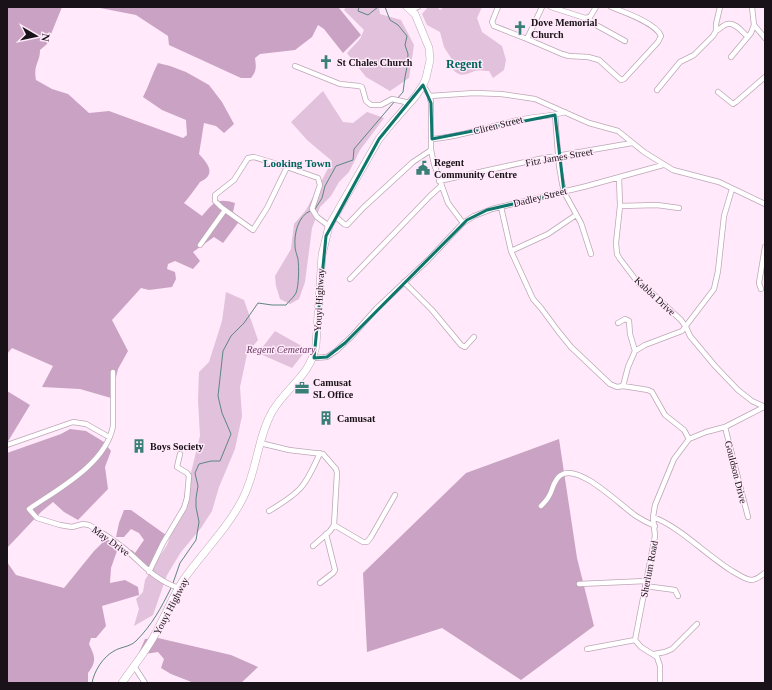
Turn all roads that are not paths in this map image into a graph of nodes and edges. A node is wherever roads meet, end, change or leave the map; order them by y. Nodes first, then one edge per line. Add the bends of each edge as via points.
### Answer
1 (498, 7) edge
2 (542, 7) edge
3 (551, 7) edge
4 (596, 7) edge
5 (611, 7) edge
6 (720, 7) edge
7 (752, 7) edge
8 (414, 9) edge
9 (588, 18) junction
10 (754, 25) junction
11 (716, 31) junction
12 (747, 36) junction
13 (765, 38) edge
14 (527, 39) junction
15 (625, 41) dead end
16 (732, 56) dead end
17 (295, 66) dead end
18 (765, 77) edge
19 (423, 85) junction
20 (657, 90) dead end
21 (718, 92) dead end
22 (430, 96) junction
23 (410, 103) junction
24 (565, 112) junction
25 (555, 115) junction
26 (432, 139) junction
27 (632, 143) junction
28 (431, 150) junction
29 (558, 157) junction
30 (663, 165) junction
31 (288, 167) junction
32 (620, 177) junction
33 (439, 181) junction
34 (441, 186) junction
35 (732, 189) junction
36 (564, 192) junction
37 (765, 204) edge
38 (620, 206) junction
39 (501, 207) junction
40 (679, 208) dead end
41 (225, 210) junction
42 (576, 215) junction
43 (335, 216) junction
44 (463, 222) junction
45 (329, 226) junction
46 (200, 245) dead end
47 (765, 247) edge
48 (511, 250) junction
49 (591, 254) dead end
50 (350, 279) dead end
51 (404, 282) junction
52 (761, 289) dead end
53 (618, 323) dead end
54 (686, 327) junction
55 (474, 337) dead end
56 (636, 351) junction
57 (314, 358) junction
58 (113, 372) dead end
59 (623, 386) junction
60 (765, 407) edge
61 (725, 426) junction
62 (109, 437) junction
63 (689, 439) junction
64 (260, 443) junction
65 (7, 445) edge
66 (320, 453) junction
67 (180, 454) dead end
68 (395, 494) dead end
69 (541, 506) dead end
70 (269, 511) dead end
71 (653, 517) junction
72 (748, 517) dead end
73 (334, 525) junction
74 (655, 526) junction
75 (326, 534) junction
76 (313, 546) dead end
77 (149, 572) junction
78 (765, 573) edge
79 (320, 582) dead end
80 (579, 584) dead end
81 (646, 584) junction
82 (176, 587) junction
83 (678, 596) dead end
84 (697, 624) dead end
85 (635, 640) junction
86 (587, 649) dead end
87 (654, 654) junction
88 (134, 666) junction
89 (122, 683) edge
90 (145, 683) edge
91 (660, 683) edge

1 - 14 street via 493,25
2 - 14 street
3 - 9 street
4 - 9 street
5 - 14 street via 641,19 660,34 658,42 624,79 621,80 599,60 562,54
6 - 11 street
7 - 10 street
8 - 19 main road, Youyi Highway via 429,54 429,68
9 - 15 street
10 - 12 street
10 - 13 street
11 - 12 street via 730,23
11 - 20 street via 694,55 676,66
12 - 16 street
17 - 23 street via 340,84 362,87 366,101 371,105 381,105 392,100
18 - 21 street via 733,104
19 - 22 street
19 - 23 main road, Youyi Highway
22 - 24 street via 474,93 515,95 535,99
22 - 26 street
23 - 43 main road, Youyi Highway via 380,139
24 - 25 street, Cliren Street
24 - 27 street via 618,131
25 - 26 street, Cliren Street via 524,119 460,135
25 - 29 street
26 - 28 street
27 - 29 street, Fitz James Street
27 - 30 street
28 - 33 street
28 - 43 street via 408,167 347,225
29 - 33 street, Fitz James Street
29 - 36 street
30 - 32 street, Dadley Street
30 - 35 street via 682,173 712,179
31 - 41 street via 253,230
31 - 41 street via 254,157 248,158 234,180 214,197
31 - 45 street via 319,180 320,185 312,209 317,217
32 - 36 street, Dadley Street
32 - 38 street, Kabba Drive
33 - 34 street
34 - 44 street via 448,203
34 - 50 street
35 - 37 street
35 - 54 street via 724,216 716,284
36 - 39 street, Dadley Street
36 - 42 street
38 - 40 street via 657,205
38 - 54 street, Kabba Drive via 617,254 639,284 660,299
39 - 44 street, Dadley Street via 481,212
39 - 48 street
41 - 46 street
42 - 48 street via 548,234
42 - 49 street
43 - 45 main road, Youyi Highway
44 - 51 street, Dadley Street
45 - 57 main road, Youyi Highway via 322,255
47 - 52 street via 759,283
48 - 59 street via 531,295 571,347 610,384
51 - 55 street via 432,310 460,345 465,347
51 - 57 street, Dadley Street via 336,351 327,357
53 - 56 street via 629,321
54 - 56 street
54 - 60 street, Kabba Drive via 690,336 715,366 743,393
56 - 59 street
57 - 64 main road, Youyi Highway via 272,412
58 - 62 street via 113,426
59 - 63 street via 652,392 667,417 684,430
60 - 61 street
61 - 63 street
61 - 72 street, Gouldson Drive
62 - 65 street via 86,424 73,422
62 - 77 street, May Drive via 102,451 88,467 29,509 37,518 60,525 89,525 120,546
63 - 71 street, Sherlum Road via 674,459 655,505
64 - 66 street via 289,450
64 - 82 main road, Youyi Highway via 253,475 243,498 229,522
66 - 70 street via 310,476 300,490 289,500
66 - 73 street via 337,473
67 - 77 street via 177,467 189,476 186,503
68 - 73 street via 367,542
69 - 74 street via 550,496 557,479 564,473 572,473 584,477 637,517
71 - 74 street, Sherlum Road
71 - 78 street via 668,524 725,567 743,577 754,580
73 - 75 street
74 - 81 street, Sherlum Road
75 - 76 street
75 - 79 street via 335,570
77 - 82 street, May Drive
80 - 81 street
81 - 83 street via 672,589
81 - 85 street, Sherlum Road
82 - 88 main road, Youyi Highway via 154,638
84 - 87 street via 672,649
85 - 86 street
85 - 87 street via 640,647
87 - 91 street via 659,661
88 - 89 main road, Youyi Highway
88 - 90 street

